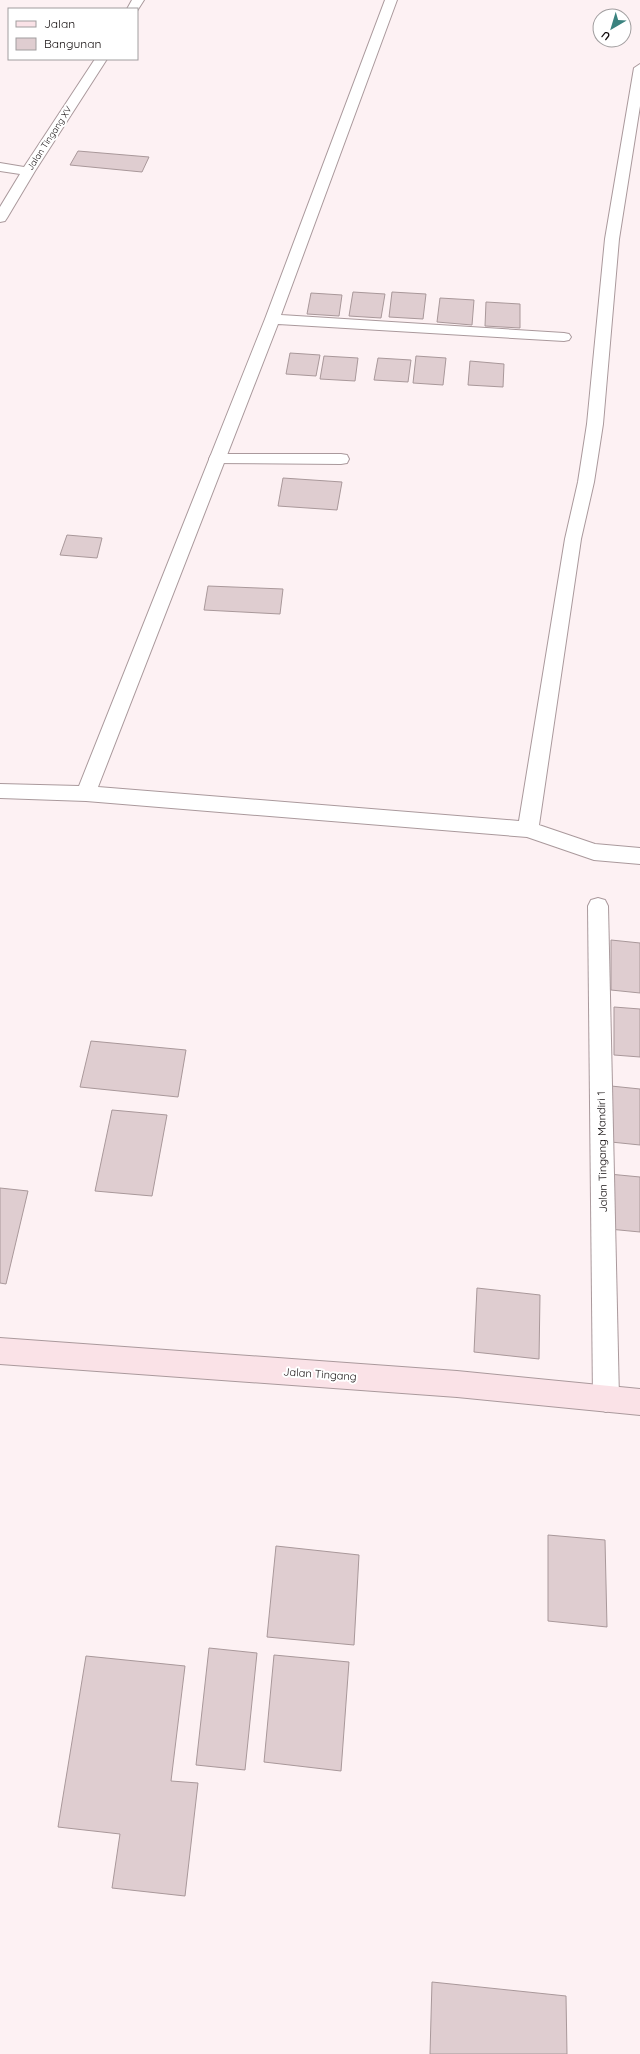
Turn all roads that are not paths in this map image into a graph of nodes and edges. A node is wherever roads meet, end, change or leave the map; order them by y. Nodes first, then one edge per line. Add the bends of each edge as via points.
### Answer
1 (391, 0) edge
2 (100, 60) edge
3 (640, 68) edge
4 (0, 167) edge
5 (28, 171) junction
6 (0, 218) edge
7 (272, 319) junction
8 (564, 337) dead end
9 (217, 459) junction
10 (341, 459) dead end
11 (0, 791) edge
12 (86, 794) junction
13 (528, 829) junction
14 (640, 856) edge
15 (598, 906) dead end
16 (0, 1351) edge
17 (606, 1399) junction
18 (640, 1402) edge

1 - 7 street
2 - 5 street, Jalan Tingang XV
3 - 13 street via 612,239 586,482 573,539
4 - 5 street
5 - 6 street, Jalan Tingang XV
7 - 8 street
7 - 9 street
9 - 10 street
9 - 12 street
11 - 12 street
12 - 13 street
13 - 14 street via 594,852
15 - 17 street, Jalan Tingang Mandiri 1
16 - 17 main road, Jalan Tingang via 457,1384
17 - 18 main road, Jalan Tingang

